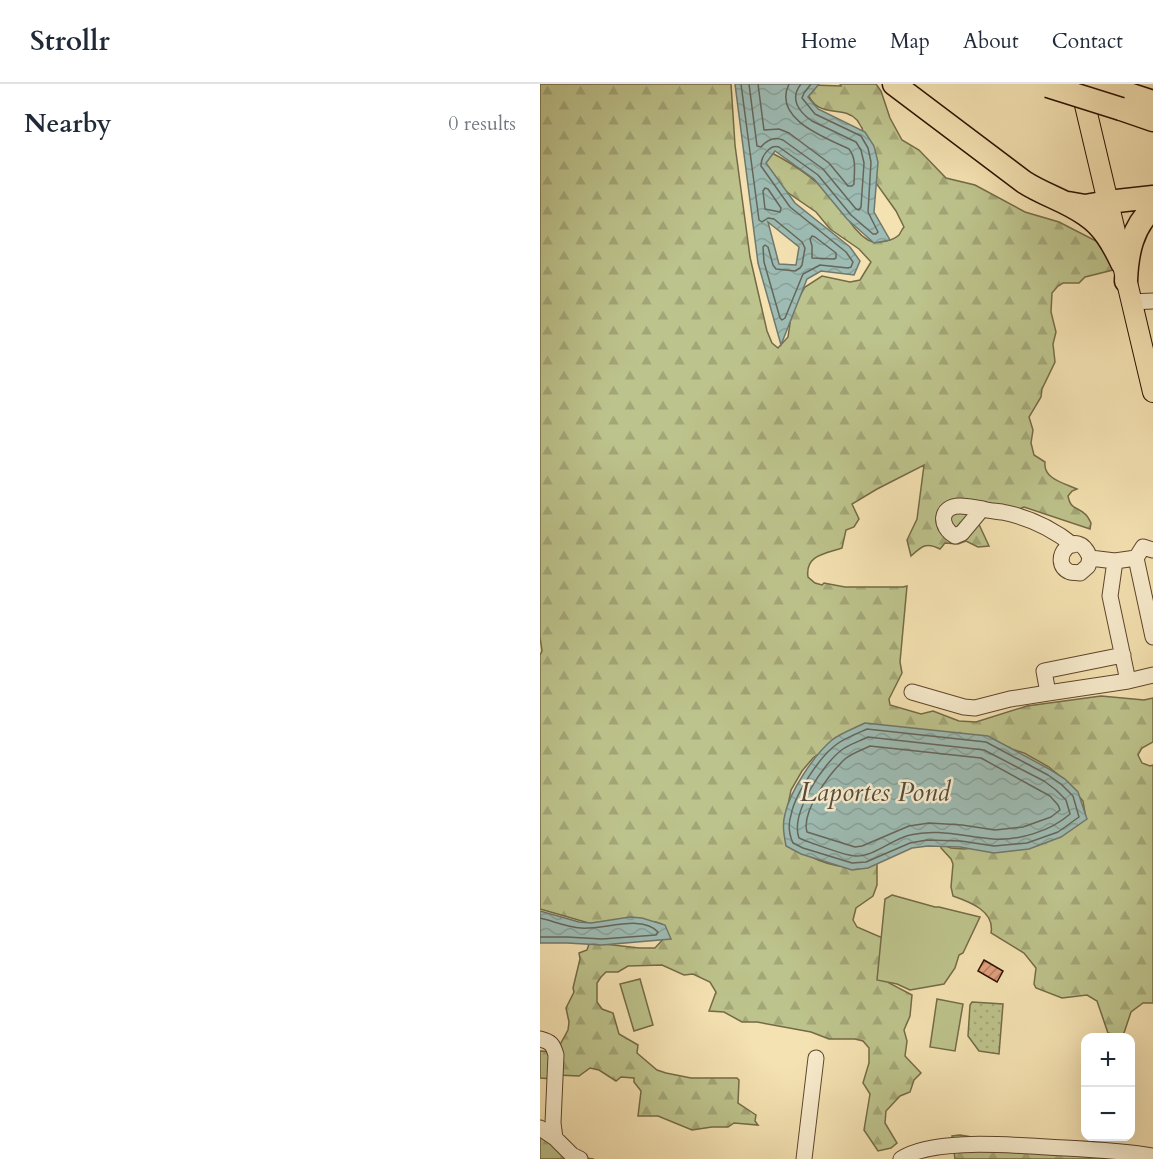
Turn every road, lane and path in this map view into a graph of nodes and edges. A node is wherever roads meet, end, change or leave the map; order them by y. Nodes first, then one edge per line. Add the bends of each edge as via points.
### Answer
1 (894, 84) edge
2 (1080, 84) edge
3 (1045, 85) edge
4 (1112, 94) edge
5 (1153, 102) edge
6 (1153, 120) edge
7 (1153, 197) edge
8 (1055, 199) junction
9 (1108, 202) junction
10 (1153, 208) edge
11 (1127, 282) junction
12 (1153, 302) edge
13 (1153, 392) edge
14 (982, 509) dead end
15 (1073, 545) junction
16 (1153, 550) edge
17 (1090, 558) junction
18 (1136, 558) junction
19 (1115, 561) junction
20 (1153, 637) edge
21 (1123, 655) junction
22 (1153, 675) edge
23 (1128, 681) junction
24 (912, 692) dead end
25 (1048, 693) junction
26 (540, 1039) edge
27 (816, 1058) dead end
28 (540, 1128) edge
29 (555, 1138) junction
30 (1153, 1156) edge
31 (580, 1159) edge
32 (804, 1159) edge
33 (901, 1159) edge

1 - 8 highway via 1024,182
2 - 9 main road
3 - 4 highway, bridge
4 - 5 highway
4 - 6 highway
7 - 9 highway
8 - 9 highway via 1078,206
8 - 11 highway via 1079,210 1098,225 1108,237
9 - 11 main road
10 - 11 highway via 1133,238
11 - 12 street
11 - 13 main road
14 - 15 street via 1017,516 1058,533
15 - 17 street via 1087,549
15 - 17 street via 1063,551 1061,560 1069,572 1080,573
16 - 18 street via 1143,547
17 - 19 street
18 - 19 street
18 - 20 street
19 - 21 street via 1110,596
21 - 23 street
21 - 25 street via 1044,671
22 - 23 street
23 - 25 street
24 - 25 street via 975,708
26 - 29 street via 554,1045 556,1055
27 - 32 street
28 - 29 street
29 - 31 street
30 - 33 street via 1087,1149 957,1145

